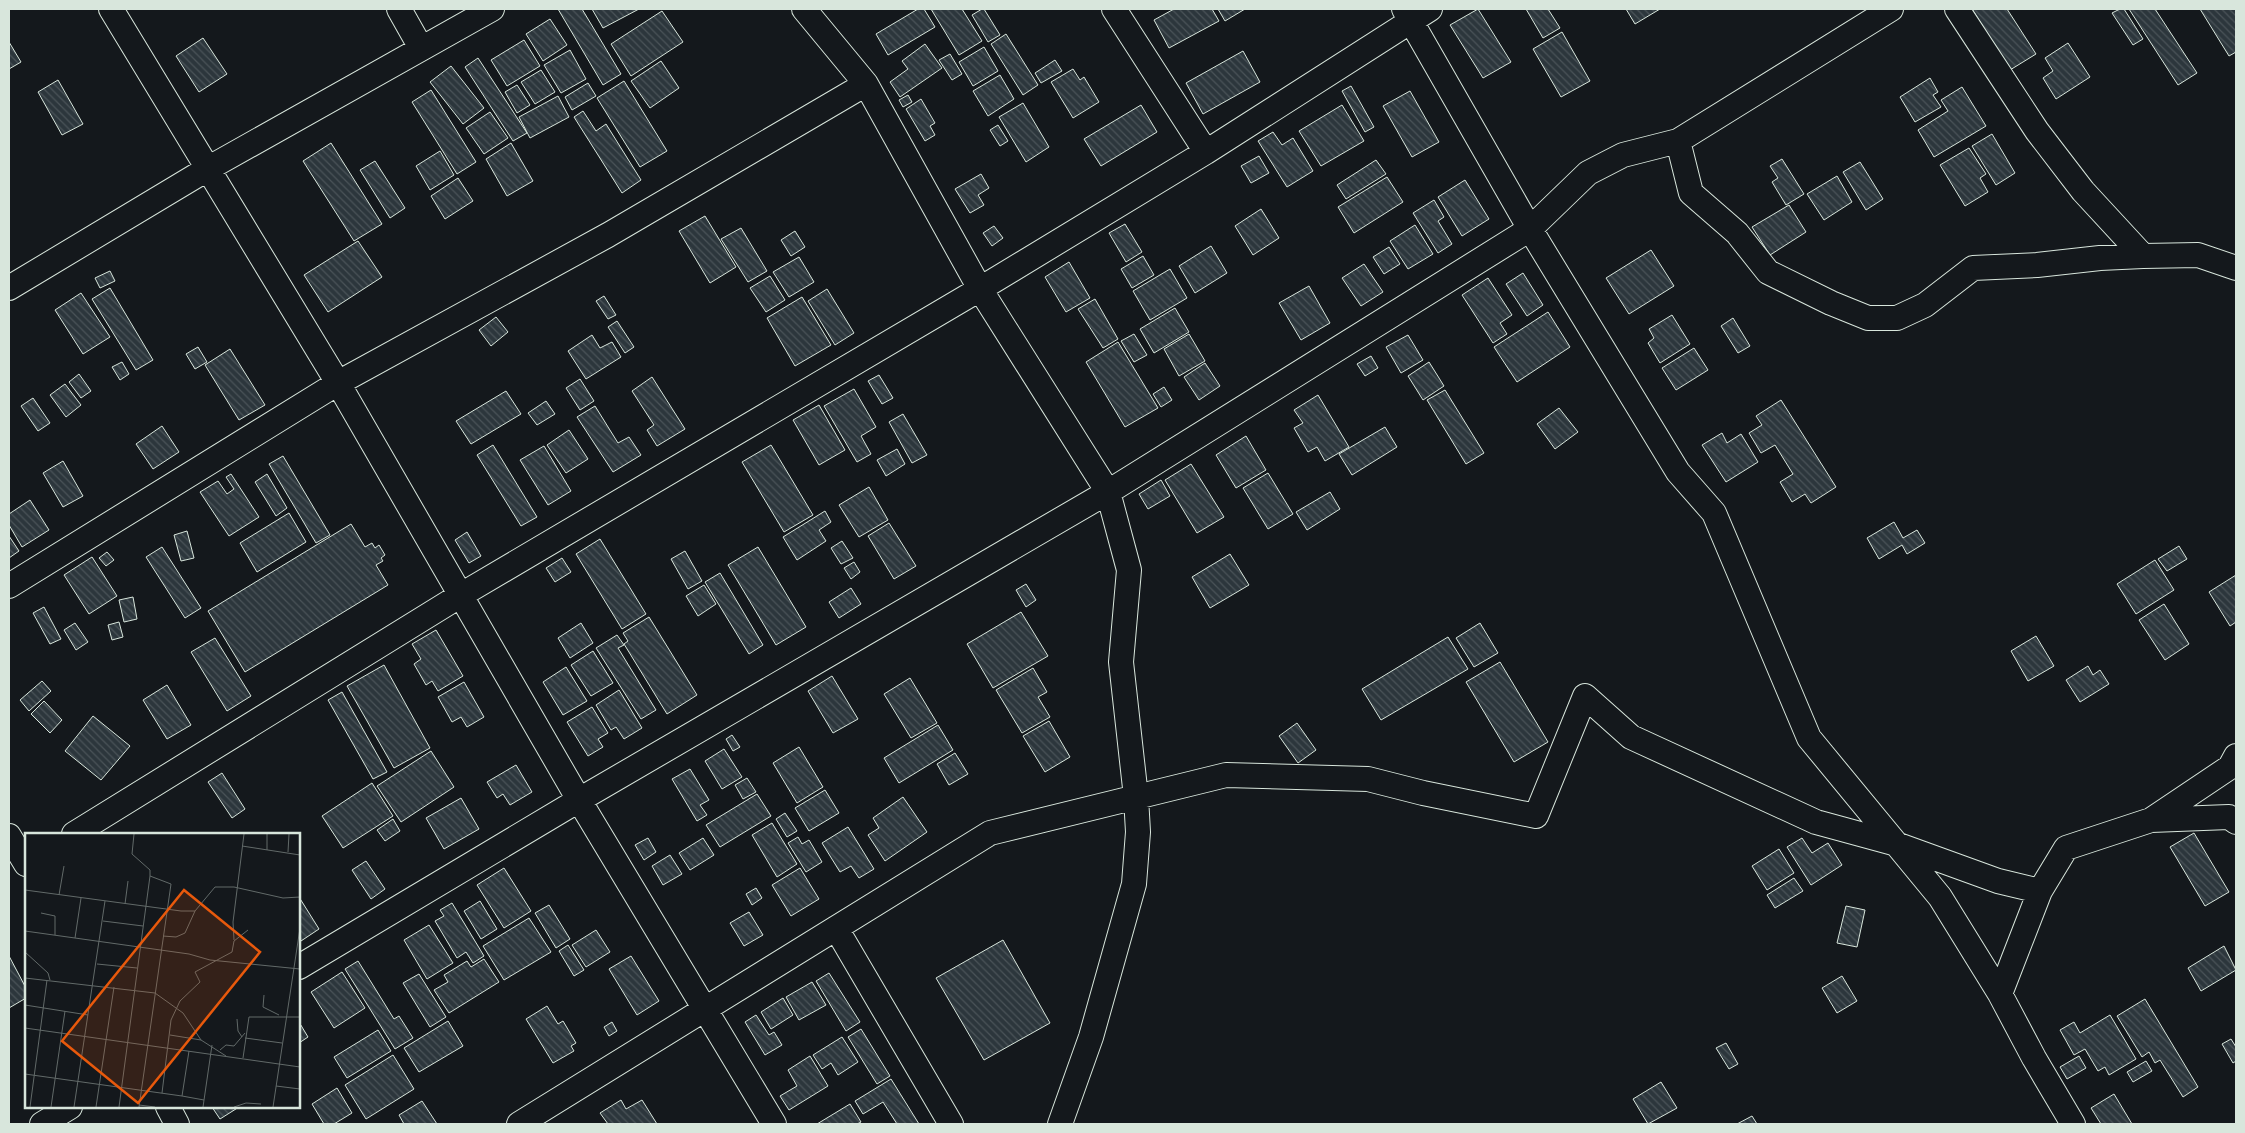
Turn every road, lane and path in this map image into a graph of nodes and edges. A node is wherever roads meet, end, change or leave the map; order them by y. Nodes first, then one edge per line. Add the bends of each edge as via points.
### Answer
1 (112, 9) edge
2 (398, 9) edge
3 (492, 9) edge
4 (804, 9) edge
5 (1114, 9) edge
6 (1891, 9) edge
7 (1957, 9) edge
8 (1415, 13) edge
9 (421, 48) junction
10 (866, 84) junction
11 (1678, 141) junction
12 (1206, 152) junction
13 (209, 168) junction
14 (1530, 229) junction
15 (2142, 256) junction
16 (2236, 268) edge
17 (9, 288) edge
18 (980, 289) junction
19 (338, 383) junction
20 (1108, 492) junction
21 (9, 586) edge
22 (461, 595) junction
23 (2236, 756) edge
24 (1136, 797) junction
25 (579, 800) junction
26 (2151, 820) junction
27 (2236, 822) edge
28 (76, 833) edge
29 (9, 836) edge
30 (1893, 843) junction
31 (25, 862) edge
32 (25, 865) edge
33 (9, 874) edge
34 (2040, 891) junction
35 (836, 928) junction
36 (300, 966) edge
37 (2000, 994) junction
38 (704, 1010) junction
39 (68, 1108) edge
40 (169, 1108) edge
41 (42, 1124) edge
42 (177, 1124) edge
43 (519, 1124) edge
44 (774, 1124) edge
45 (951, 1124) edge
46 (1060, 1124) edge
47 (2073, 1124) edge

1 - 13 street
2 - 9 street
3 - 9 street
4 - 10 street
5 - 12 street
6 - 11 street
7 - 15 street via 2037,131 2083,191
8 - 12 street
8 - 14 street
9 - 13 street
10 - 18 street
10 - 19 street via 608,235
11 - 14 street via 1623,155 1588,173
11 - 15 street via 1691,193 1737,233 1768,272 1831,304 1868,318 1897,318 1926,305 1973,268
12 - 18 street
13 - 17 street
13 - 19 street
14 - 20 street
14 - 30 street via 1678,472 1714,513 1810,738
15 - 16 street via 2198,255
18 - 20 street
18 - 22 street
19 - 21 street
19 - 22 street
20 - 24 street via 1129,570 1121,662
20 - 25 street
22 - 25 street
22 - 28 street
23 - 26 street via 2230,767
24 - 30 street via 1226,775 1368,779 1536,816 1585,696 1631,737 1816,822
24 - 35 street via 990,833
24 - 46 street via 1138,832 1134,884 1091,1037
25 - 36 street
25 - 38 street
26 - 27 street via 2228,817
26 - 34 street via 2066,848
29 - 31 street
30 - 34 street via 1998,881
30 - 37 street via 1940,897
32 - 33 street
34 - 37 street
35 - 38 street
35 - 45 street
37 - 47 street
38 - 43 street
38 - 44 street
39 - 41 street
40 - 42 street

